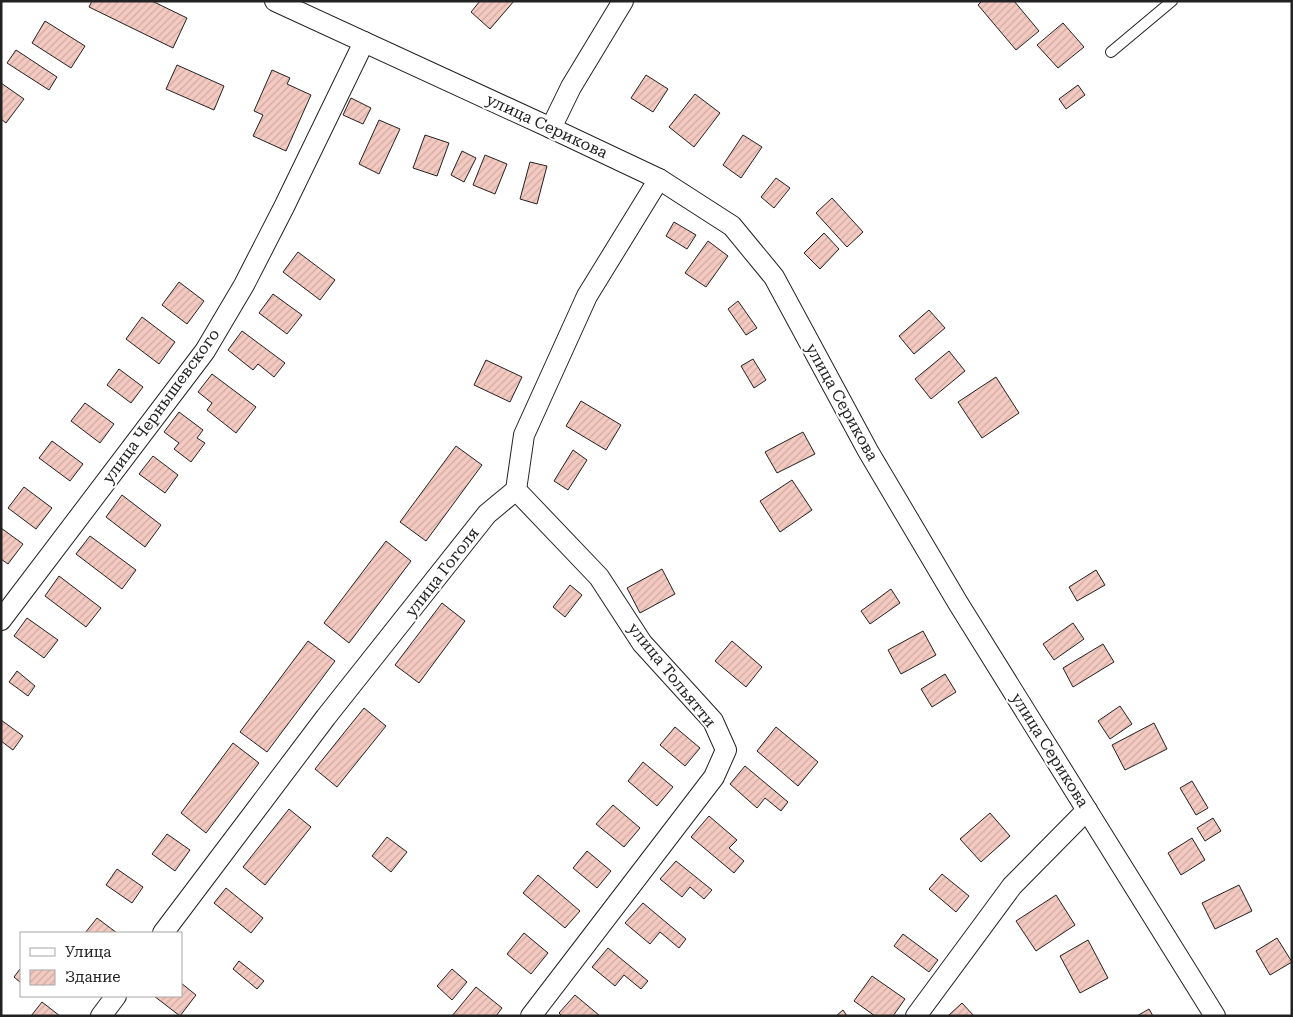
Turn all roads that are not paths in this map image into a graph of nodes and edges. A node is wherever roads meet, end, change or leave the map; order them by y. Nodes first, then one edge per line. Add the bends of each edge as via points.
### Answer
1 (276, 1) edge
2 (623, 1) edge
3 (1172, 1) edge
4 (364, 42) junction
5 (1111, 52) dead end
6 (551, 128) junction
7 (659, 179) junction
8 (516, 490) junction
9 (1, 620) edge
10 (1087, 810) junction
11 (164, 932) edge
12 (115, 997) edge
13 (101, 1016) edge
14 (531, 1016) edge
15 (916, 1016) edge
16 (1216, 1016) edge

1 - 4 street, улица Серикова
2 - 6 street via 571,87
3 - 5 lane
4 - 6 street, улица Серикова
4 - 9 street, улица Чернышевского via 280,216 205,351
6 - 7 street, улица Серикова
7 - 8 street via 587,296 524,435
7 - 10 street, улица Серикова via 732,226 774,277 868,450 958,604
8 - 11 street, улица Гоголя via 487,514 326,717
8 - 14 street, улица Тольятти via 599,577 642,643 713,721 726,750 714,777
10 - 15 street via 1012,886
10 - 16 street, улица Серикова
12 - 13 street

